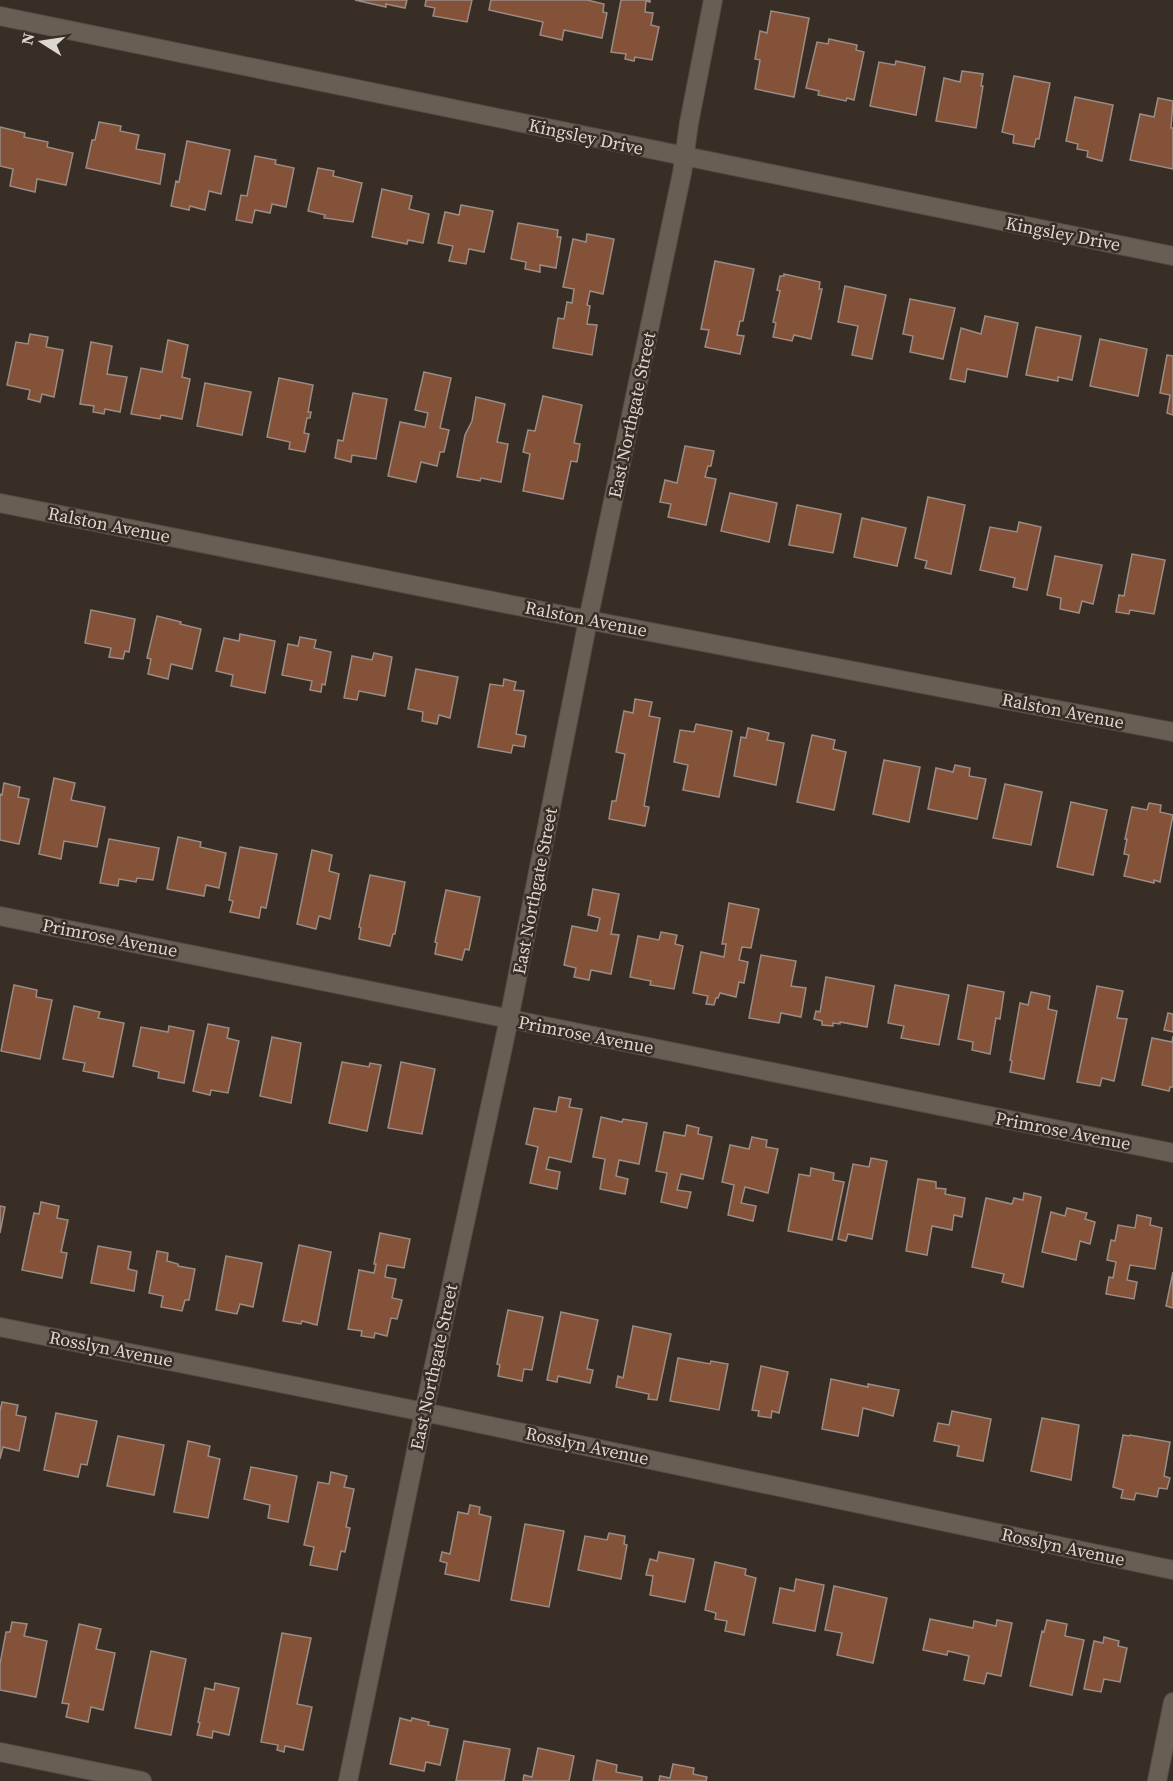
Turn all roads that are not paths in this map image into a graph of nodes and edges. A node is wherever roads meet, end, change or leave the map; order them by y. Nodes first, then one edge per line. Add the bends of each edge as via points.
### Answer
1 (713, 0) edge
2 (0, 16) edge
3 (683, 157) junction
4 (1173, 256) edge
5 (0, 503) edge
6 (588, 620) junction
7 (1173, 732) edge
8 (0, 916) edge
9 (509, 1019) junction
10 (1173, 1153) edge
11 (0, 1327) edge
12 (424, 1412) junction
13 (1173, 1570) edge
14 (1173, 1702) edge
15 (0, 1752) edge
16 (142, 1781) edge
17 (348, 1781) edge
18 (1157, 1781) edge

1 - 3 street, East Northgate Street
2 - 3 street, Kingsley Drive
3 - 4 street, Kingsley Drive
3 - 6 street, East Northgate Street
5 - 6 street, Ralston Avenue
6 - 7 street, Ralston Avenue
6 - 9 street, East Northgate Street
8 - 9 street, Primrose Avenue
9 - 10 street, Primrose Avenue
9 - 12 street, East Northgate Street
11 - 12 street, Rosslyn Avenue
12 - 13 street, Rosslyn Avenue
12 - 17 street, East Northgate Street
14 - 18 street
15 - 16 street

